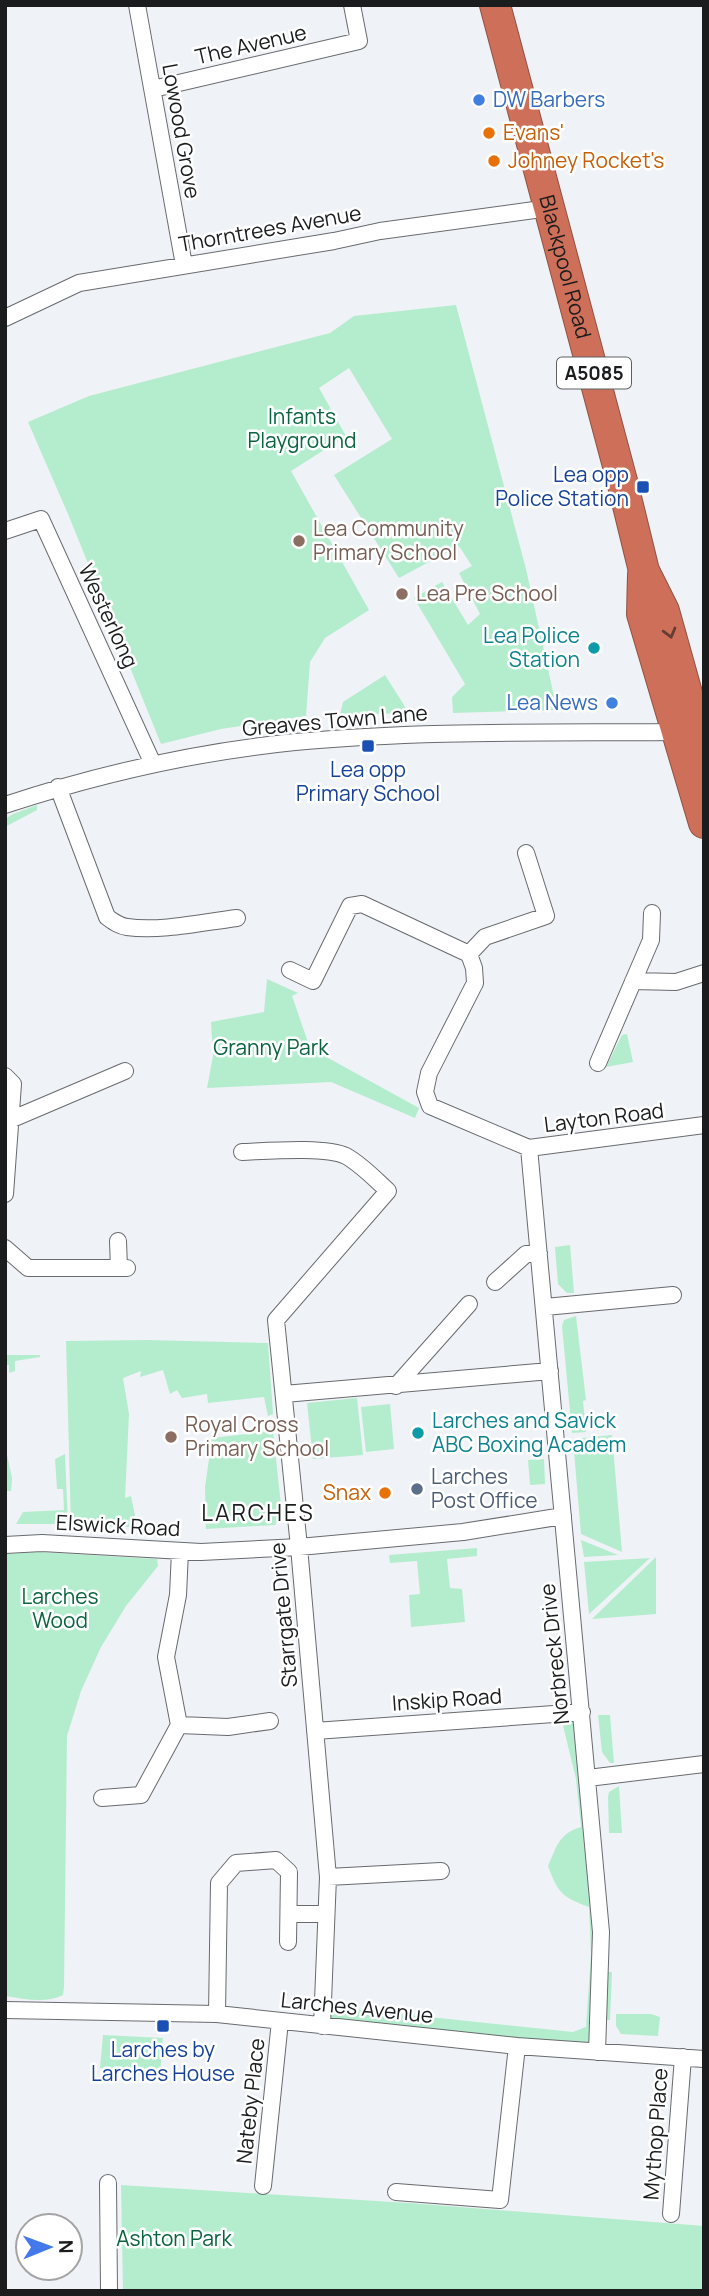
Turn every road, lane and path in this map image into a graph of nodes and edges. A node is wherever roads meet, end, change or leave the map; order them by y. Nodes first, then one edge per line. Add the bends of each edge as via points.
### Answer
1 (138, 5) edge
2 (352, 5) edge
3 (495, 5) edge
4 (153, 89) junction
5 (550, 208) junction
6 (184, 265) junction
7 (7, 315) edge
8 (5, 531) edge
9 (643, 571) junction
10 (676, 733) junction
11 (704, 754) edge
12 (153, 764) junction
13 (58, 787) junction
14 (5, 805) edge
15 (704, 823) edge
16 (526, 853) dead end
17 (652, 913) dead end
18 (237, 918) dead end
19 (469, 954) junction
20 (290, 970) dead end
21 (704, 973) edge
22 (633, 981) junction
23 (598, 1063) dead end
24 (125, 1071) dead end
25 (5, 1076) edge
26 (10, 1120) junction
27 (704, 1125) edge
28 (529, 1148) junction
29 (243, 1152) dead end
30 (5, 1195) edge
31 (118, 1241) dead end
32 (5, 1248) edge
33 (539, 1253) junction
34 (495, 1282) dead end
35 (673, 1295) dead end
36 (469, 1304) dead end
37 (545, 1307) junction
38 (550, 1371) junction
39 (396, 1386) junction
40 (284, 1394) junction
41 (563, 1516) junction
42 (5, 1545) edge
43 (299, 1547) junction
44 (180, 1551) junction
45 (582, 1712) junction
46 (270, 1721) dead end
47 (179, 1725) junction
48 (315, 1731) junction
49 (704, 1764) edge
50 (588, 1778) junction
51 (102, 1798) dead end
52 (441, 1871) dead end
53 (328, 1877) junction
54 (289, 1914) junction
55 (326, 1914) junction
56 (288, 1942) dead end
57 (5, 2010) edge
58 (217, 2014) junction
59 (280, 2021) junction
60 (322, 2026) junction
61 (517, 2046) junction
62 (597, 2052) junction
63 (683, 2057) junction
64 (704, 2059) edge
65 (108, 2183) dead end
66 (263, 2186) dead end
67 (396, 2192) dead end
68 (671, 2214) dead end
69 (109, 2291) edge

1 - 4 street, Lowood Grove
2 - 4 street, The Avenue via 359,41
3 - 5 highway, Blackpool Road / A5085
4 - 6 street, Lowood Grove
5 - 6 street, Thorntrees Avenue
5 - 9 highway, Blackpool Road / A5085
6 - 7 street, Thorntrees Avenue via 79,283
8 - 12 street, Westerlong via 41,519
9 - 10 highway, Blackpool Road / A5085 via 642,614
9 -> 11 highway, Blackpool Road / A5085 via 664,611
10 - 12 street, Greaves Town Lane via 416,735 293,742
10 - 15 highway, Blackpool Road / A5085
12 - 13 street, Greaves Town Lane
13 - 14 street, Greaves Town Lane
13 - 18 street via 107,918 128,928
16 - 19 street via 546,916 485,937
17 - 22 street via 651,940
19 - 20 street via 362,904 350,906 313,981
19 - 28 street, Layton Road via 475,983 429,1073 425,1092 430,1106
21 - 22 street via 676,982
22 - 23 street
24 - 26 street
25 - 26 street via 13,1084
26 - 30 street
27 - 28 street, Layton Road
28 - 33 street, Norbreck Drive
29 - 40 street, Starrgate Drive via 343,1154 388,1191 276,1320
31 - 32 street via 123,1268 28,1268
33 - 34 street via 526,1254
33 - 37 street, Norbreck Drive
35 - 37 street
36 - 39 street
37 - 38 street, Norbreck Drive
38 - 39 street
38 - 41 street, Norbreck Drive
39 - 40 street
40 - 43 street, Starrgate Drive
41 - 43 street, Elswick Road via 463,1532
41 - 45 street, Norbreck Drive
42 - 44 street, Elswick Road
43 - 44 street, Elswick Road
43 - 48 street, Starrgate Drive
44 - 47 street via 178,1595 166,1657
45 - 48 street, Inskip Road
45 - 50 street, Norbreck Drive
46 - 47 street via 229,1727
47 - 51 street via 141,1795
48 - 53 street, Starrgate Drive
49 - 50 street
50 - 62 street, Norbreck Drive via 601,1931
52 - 53 street
53 - 55 street, Starrgate Drive
54 - 55 street
54 - 56 street
54 - 58 street via 289,1872 276,1860 236,1863 219,1883
55 - 60 street, Starrgate Drive
57 - 58 street, Larches Avenue
58 - 59 street, Larches Avenue
59 - 60 street, Larches Avenue
59 - 66 street, Nateby Place
60 - 61 street, Larches Avenue
61 - 62 street, Larches Avenue
61 - 67 street via 500,2200
62 - 63 street, Larches Avenue
63 - 64 street, Larches Avenue
63 - 68 street, Mythop Place
65 - 69 street

